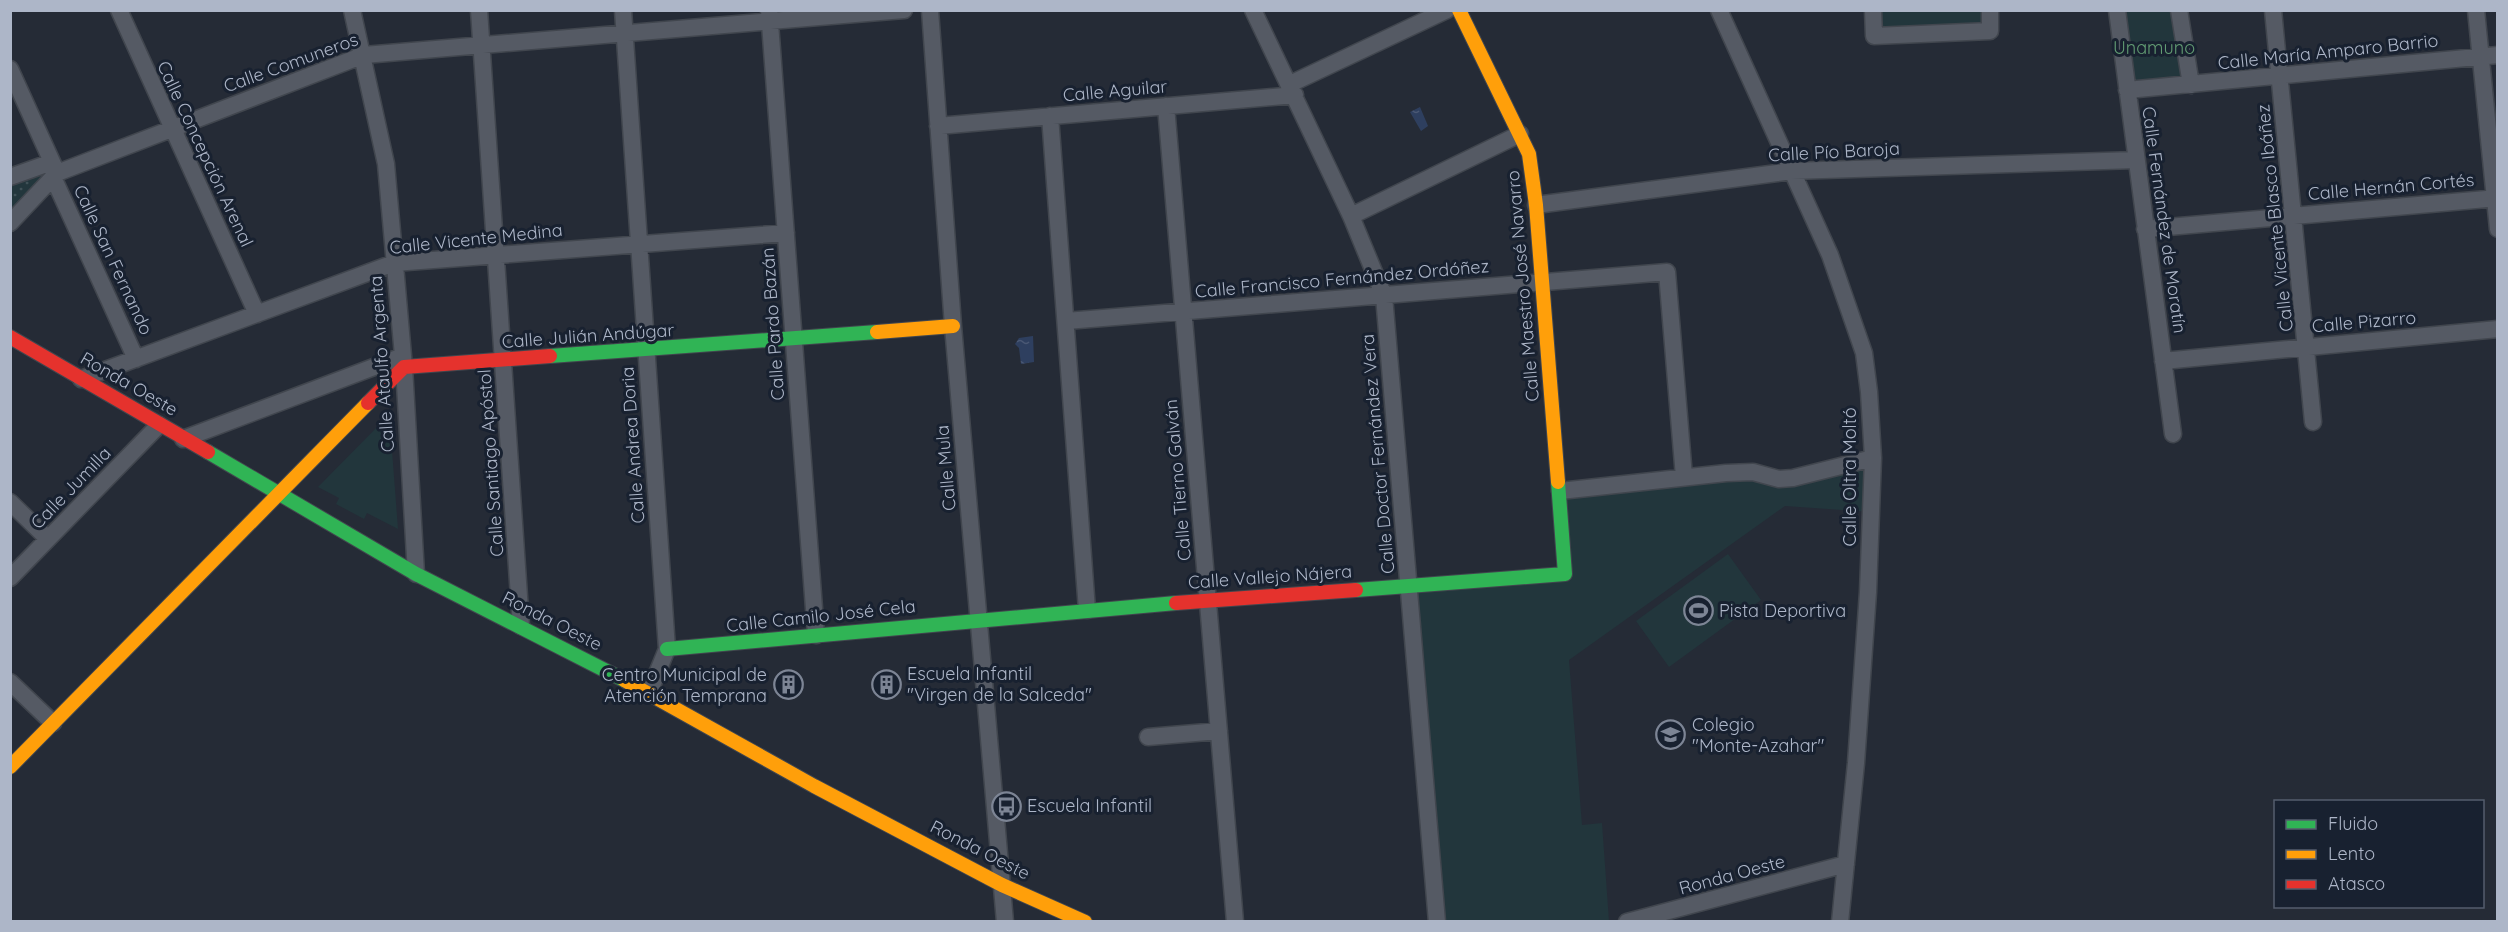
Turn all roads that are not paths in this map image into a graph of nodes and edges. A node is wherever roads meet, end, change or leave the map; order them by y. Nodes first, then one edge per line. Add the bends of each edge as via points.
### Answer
1 (118, 10) edge
2 (352, 10) edge
3 (479, 10) edge
4 (623, 10) edge
5 (904, 10) edge
6 (930, 10) edge
7 (1253, 10) edge
8 (1448, 10) edge
9 (1459, 10) edge
10 (1719, 10) edge
11 (1873, 10) edge
12 (1990, 10) edge
13 (2117, 10) edge
14 (2179, 10) edge
15 (2274, 10) edge
16 (2476, 10) edge
17 (770, 17) edge
18 (624, 34) junction
19 (480, 44) junction
20 (364, 54) junction
21 (2498, 55) edge
22 (2480, 57) junction
23 (10, 69) edge
24 (2280, 76) junction
25 (2192, 85) junction
26 (1293, 90) junction
27 (2127, 90) junction
28 (1166, 106) junction
29 (1050, 116) junction
30 (938, 126) junction
31 (172, 129) junction
32 (1520, 134) junction
33 (2136, 160) junction
34 (54, 171) junction
35 (1792, 171) junction
36 (10, 177) edge
37 (2496, 198) edge
38 (1536, 205) junction
39 (1351, 216) junction
40 (2294, 216) junction
41 (10, 223) edge
42 (2145, 229) junction
43 (2498, 229) edge
44 (786, 232) junction
45 (639, 244) junction
46 (496, 255) junction
47 (394, 263) junction
48 (1541, 282) junction
49 (1384, 296) junction
50 (1183, 311) junction
51 (257, 314) junction
52 (1066, 321) junction
53 (953, 326) junction
54 (2498, 329) edge
55 (10, 338) edge
56 (794, 340) junction
57 (2308, 346) junction
58 (646, 351) junction
59 (136, 359) junction
60 (504, 360) junction
61 (2163, 361) junction
62 (403, 362) junction
63 (81, 379) junction
64 (2313, 422) dead end
65 (159, 425) junction
66 (2173, 435) dead end
67 (183, 438) junction
68 (1873, 458) junction
69 (1684, 477) junction
70 (1560, 491) junction
71 (278, 495) junction
72 (10, 502) edge
73 (48, 539) junction
74 (416, 574) junction
75 (1565, 574) joint
76 (10, 578) edge
77 (1408, 585) junction
78 (1208, 600) junction
79 (1087, 610) junction
80 (978, 619) junction
81 (521, 626) junction
82 (816, 635) junction
83 (667, 649) junction
84 (10, 682) edge
85 (649, 693) junction
86 (53, 723) junction
87 (1219, 731) junction
88 (1148, 737) dead end
89 (10, 767) edge
90 (1846, 864) junction
91 (1002, 885) junction
92 (1005, 921) edge
93 (1085, 921) edge
94 (1235, 921) edge
95 (1437, 921) edge
96 (1627, 921) edge
97 (1840, 921) edge

1 - 31 street, Calle Concepción Arenal
2 - 20 street, Calle Ataulfo Argenta
3 - 19 street, Calle Santiago Apóstol
4 - 18 street, Calle Andrea Doria
5 - 17 street, Calle Comuneros
6 - 30 street, Calle Mula
7 - 26 street, Calle Doctor Fernández Vera
8 - 26 street, Calle Aguilar
9 - 32 street, Calle Maestro José Navarro
10 - 35 street, Calle Oltra Moltó
11 - 12 street via 1874,36 1990,31
13 - 27 street, Calle Fernández de Moratín
14 - 25 street
15 - 24 street, Calle Vicente Blasco Ibáñez
16 - 22 street
17 - 18 street, Calle Comuneros
17 - 44 street, Calle Pardo Bazán
18 - 19 street, Calle Comuneros
18 - 45 street, Calle Andrea Doria
19 - 20 street, Calle Comuneros
19 - 46 street, Calle Santiago Apóstol
20 - 31 street, Calle Comuneros
20 - 47 street, Calle Ataulfo Argenta via 386,164
21 - 22 street, Calle María Amparo Barrio
22 - 24 street, Calle María Amparo Barrio
22 - 37 street
23 - 34 street, Calle San Fernando
24 - 25 street, Calle María Amparo Barrio
24 - 40 street, Calle Vicente Blasco Ibáñez
25 - 27 street, Calle María Amparo Barrio
26 - 28 street, Calle Aguilar
26 - 39 street, Calle Doctor Fernández Vera
27 - 33 street, Calle Fernández de Moratín
28 - 29 street, Calle Aguilar
28 - 50 street, Calle Tierno Galván
29 - 30 street, Calle Aguilar
29 - 52 street
30 - 53 street, Calle Mula
31 - 34 street, Calle Comuneros
31 - 51 street, Calle Concepción Arenal
32 - 38 street, Calle Maestro José Navarro via 1530,154
32 - 39 street
33 - 35 street, Calle Pío Baroja
33 - 42 street, Calle Fernández de Moratín
34 - 36 street
34 - 41 street, Calle Comuneros
34 - 59 street, Calle San Fernando
35 - 38 street, Calle Pío Baroja
35 - 68 street, Calle Oltra Moltó via 1830,255 1864,353
37 - 40 street, Calle Hernán Cortés
37 - 43 street
38 - 48 street, Calle Maestro José Navarro
39 - 49 street, Calle Doctor Fernández Vera
40 - 42 street, Calle Hernán Cortés
40 - 57 street, Calle Vicente Blasco Ibáñez
42 - 61 street, Calle Fernández de Moratín
44 - 45 street, Calle Vicente Medina
44 - 56 street, Calle Pardo Bazán
45 - 46 street, Calle Vicente Medina
45 - 58 street, Calle Andrea Doria
46 - 47 street, Calle Vicente Medina
46 - 60 street, Calle Santiago Apóstol
47 - 51 street, Calle Vicente Medina
47 - 62 street, Calle Ataulfo Argenta
48 - 49 street, Calle Francisco Fernández Ordóñez
48 - 69 street, Calle Francisco Fernández Ordóñez via 1667,272
48 - 70 street, Calle Maestro José Navarro
49 - 50 street, Calle Francisco Fernández Ordóñez
49 - 77 street, Calle Doctor Fernández Vera
50 - 52 street, Calle Francisco Fernández Ordóñez
50 - 78 street, Calle Tierno Galván
51 - 59 street, Calle Vicente Medina
52 - 79 street
53 - 56 street, Calle Julián Andúgar
53 - 80 street, Calle Mula
54 - 57 street, Calle Pizarro
55 - 63 street, Ronda Oeste
56 - 58 street, Calle Julián Andúgar
56 - 82 street, Calle Pardo Bazán
57 - 61 street, Calle Pizarro
57 - 64 street, Calle Vicente Blasco Ibáñez
58 - 60 street, Calle Julián Andúgar
58 - 83 street, Calle Andrea Doria
59 - 63 street, Calle Vicente Medina
60 - 62 street, Calle Julián Andúgar
60 - 81 street, Calle Santiago Apóstol
61 - 66 street, Calle Fernández de Moratín
62 - 67 street
62 - 71 street
62 - 74 street, Calle Ataulfo Argenta
63 - 65 street, Ronda Oeste
65 - 67 street, Ronda Oeste
65 - 73 street, Calle Jumilla
67 - 71 street, Ronda Oeste
68 - 69 street via 1793,478 1779,479 1753,472
68 - 90 street, Calle Oltra Moltó via 1868,592
69 - 70 street
70 - 75 street, Calle Maestro José Navarro
71 - 74 street, Ronda Oeste
71 - 86 street
72 - 73 street
73 - 76 street, Calle Jumilla
74 - 81 street, Ronda Oeste
75 - 77 street, Calle Vallejo Nájera
77 - 78 street, Calle Vallejo Nájera
77 - 95 street, Calle Doctor Fernández Vera
78 - 79 street, Calle Vallejo Nájera
78 - 87 street, Calle Tierno Galván
79 - 80 street, Calle Vallejo Nájera
80 - 82 street, Calle Camilo José Cela
80 - 91 street, Calle Mula
81 - 85 street, Ronda Oeste
82 - 83 street, Calle Camilo José Cela
83 - 85 street, Calle Andrea Doria
84 - 86 street
85 - 91 street, Ronda Oeste
86 - 89 street
87 - 88 street
87 - 94 street, Calle Tierno Galván
90 - 96 street, Ronda Oeste
90 - 97 street, Calle Oltra Moltó
91 - 92 street, Calle Mula
91 - 93 street, Ronda Oeste

